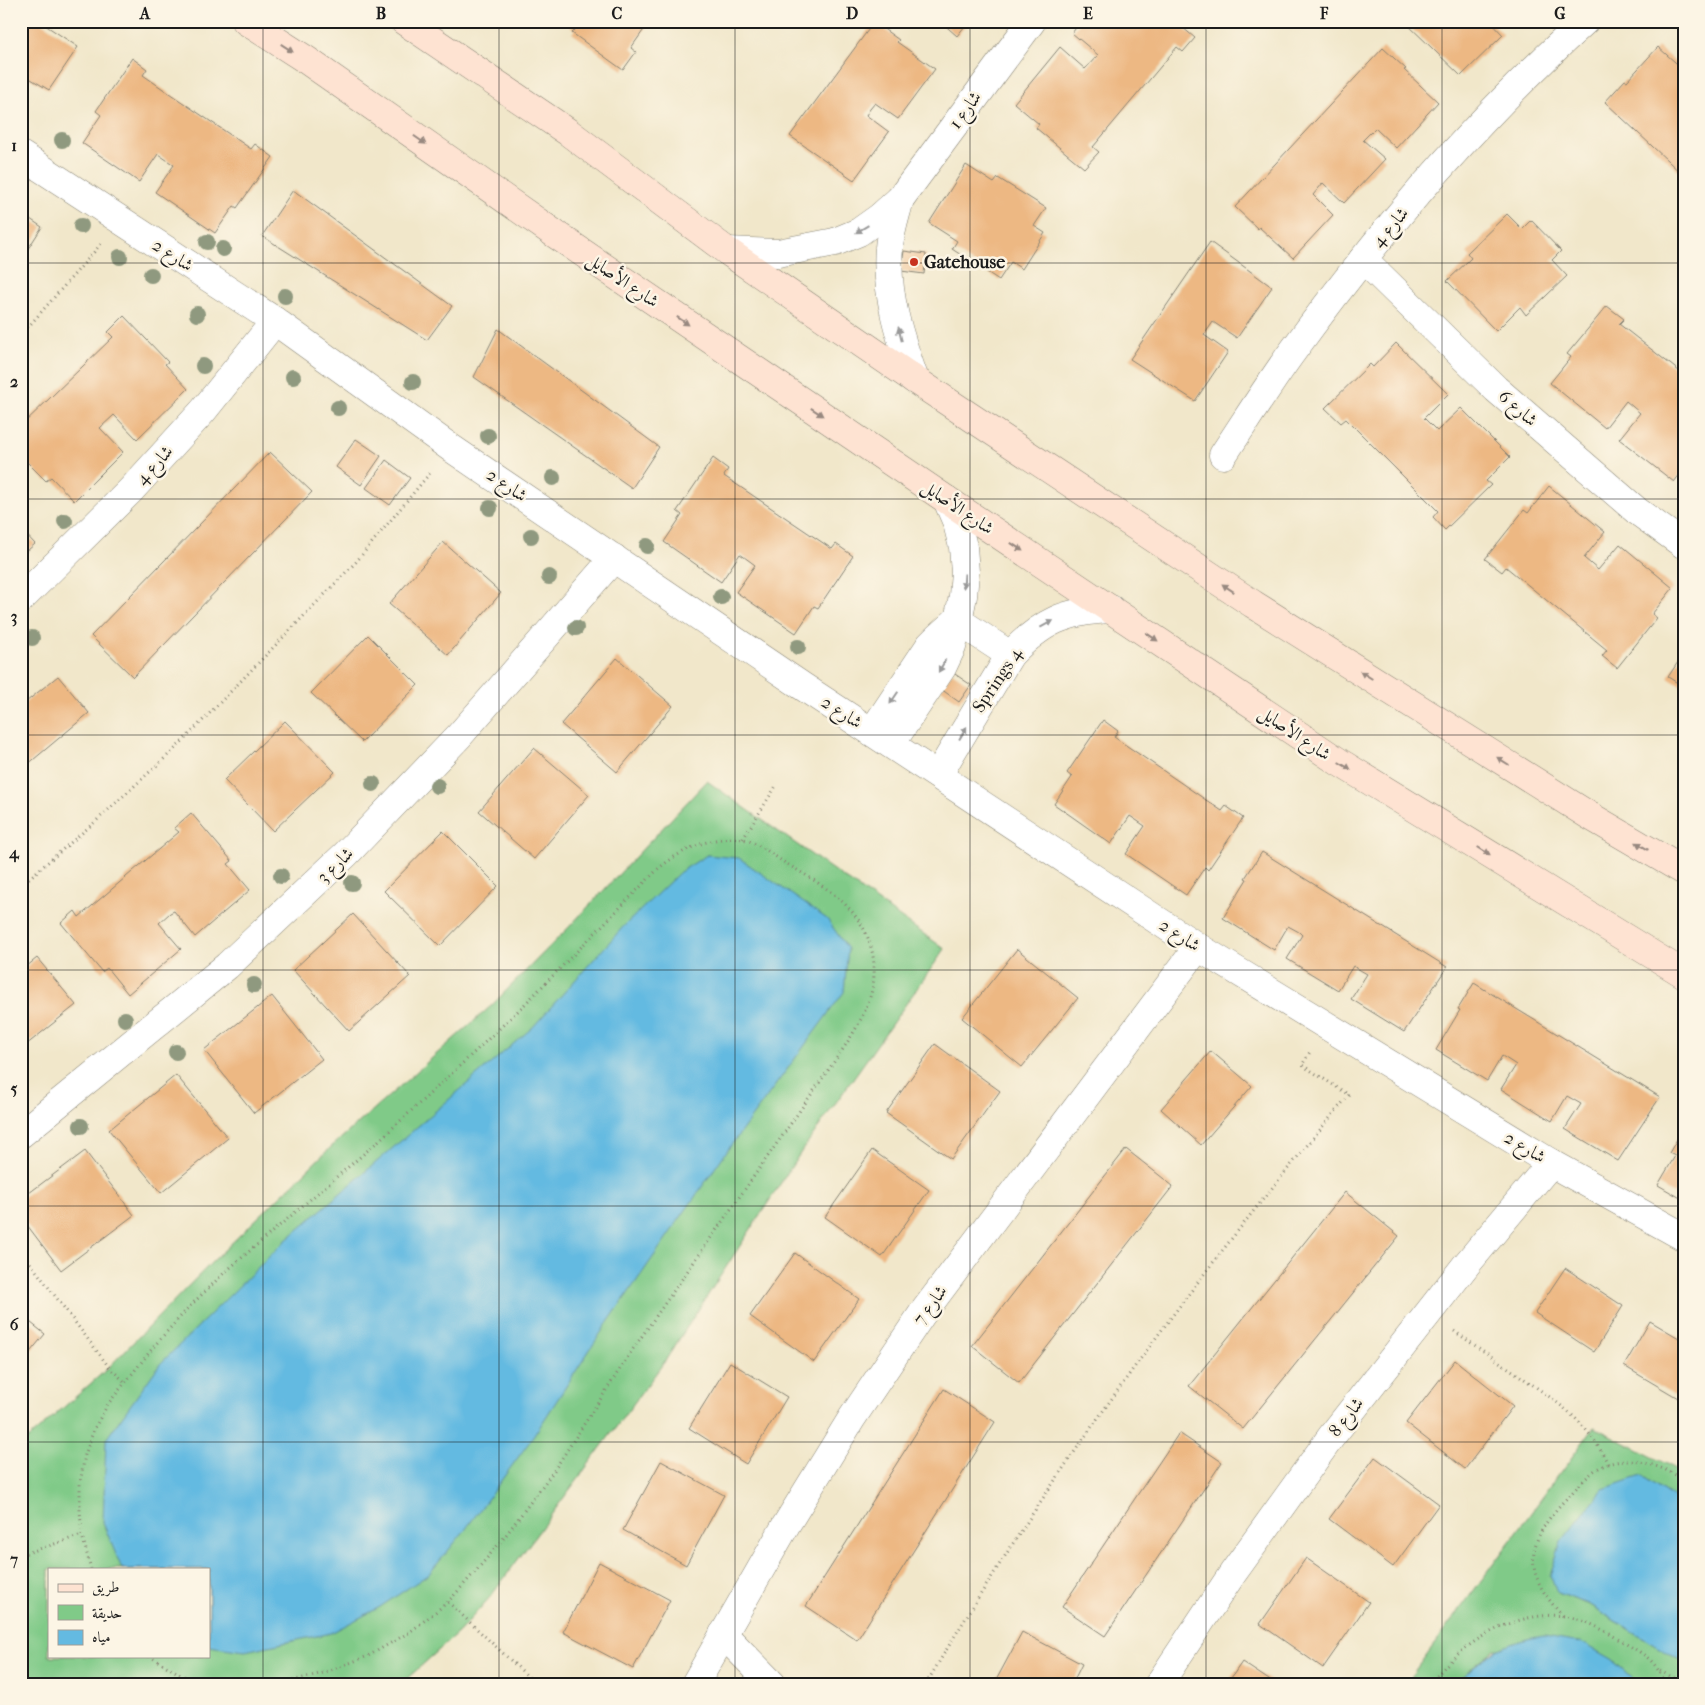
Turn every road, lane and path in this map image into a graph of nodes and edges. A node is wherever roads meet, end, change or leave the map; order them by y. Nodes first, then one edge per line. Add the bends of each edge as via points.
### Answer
1 (246, 21) edge
2 (404, 21) edge
3 (1032, 21) edge
4 (1585, 21) edge
5 (21, 154) edge
6 (900, 199) junction
7 (122, 221) junction
8 (727, 251) junction
9 (1363, 259) junction
10 (275, 321) junction
11 (21, 335) edge
12 (916, 380) junction
13 (451, 448) junction
14 (1223, 455) dead end
15 (947, 500) junction
16 (1684, 545) edge
17 (614, 558) junction
18 (21, 599) edge
19 (1110, 609) junction
20 (957, 620) junction
21 (1010, 655) junction
22 (881, 738) junction
23 (938, 775) junction
24 (776, 786) dead end
25 (743, 839) junction
26 (1684, 871) edge
27 (21, 885) edge
28 (1198, 948) junction
29 (1684, 974) edge
30 (1326, 1026) junction
31 (21, 1134) edge
32 (1551, 1163) junction
33 (1684, 1237) edge
34 (21, 1251) edge
35 (1428, 1313) junction
36 (125, 1382) junction
37 (1608, 1464) junction
38 (1684, 1480) edge
39 (82, 1536) junction
40 (21, 1555) edge
41 (91, 1568) edge
42 (448, 1602) junction
43 (1564, 1616) junction
44 (723, 1634) junction
45 (152, 1658) edge
46 (1660, 1671) junction
47 (1684, 1683) edge
48 (210, 1684) edge
49 (279, 1684) edge
50 (536, 1684) edge
51 (695, 1684) edge
52 (772, 1684) edge
53 (926, 1684) edge
54 (1159, 1684) edge
55 (1431, 1684) edge
56 (1664, 1684) edge

1 -> 15 main road, شارع الأصايل
2 - 8 main road via 568,132
3 - 6 street, شارع 1
4 - 9 street, شارع 4 via 1484,120
5 - 7 street, شارع 2
6 -> 8 street, شارع 1 via 860,232 835,242 778,253
12 -> 6 street, شارع 1 via 901,342 890,297 888,250
7 - 10 street, شارع 2
7 - 11 path
8 - 12 main road
9 - 14 street, شارع 4 via 1290,355
9 - 16 street, شارع 6 via 1496,389 1637,511
10 - 13 street, شارع 2
10 - 18 street, شارع 4 via 203,411 131,490
26 -> 12 main road via 1590,816 1253,604
13 - 17 street, شارع 2
13 - 27 path via 356,562 177,748
15 -> 19 main road, شارع الأصايل
15 -> 20 street via 963,547 964,588
17 - 22 street, شارع 2
17 - 31 street, شارع 3 via 459,736 346,854 227,966
21 -> 19 street, Springs 4 via 1044,625 1088,610
19 -> 29 main road, شارع الأصايل via 1339,762
20 - 21 street
20 -> 22 street via 952,647 942,668
23 -> 21 street, Springs 4
22 - 23 street, شارع 2
23 - 28 street, شارع 2
24 - 25 path
25 - 36 path via 715,841 688,848 658,869 447,1078 224,1273 182,1315
25 - 42 path via 832,891 853,911 867,936 874,964 872,993 862,1020 633,1349 553,1472 503,1539
28 - 30 street, شارع 2
28 - 44 street, شارع 7 via 922,1314 852,1418
30 - 32 street, شارع 2
30 - 53 path via 1302,1064 1349,1095 1174,1313 1092,1426 1014,1542
32 - 33 street, شارع 2
32 - 35 street, شارع 8
34 - 36 path via 109,1367
35 - 37 path via 1566,1409 1600,1447
35 - 54 street, شارع 8 via 1331,1437 1233,1573
36 - 39 path via 94,1429 85,1456 80,1483
37 - 38 path via 1625,1460 1643,1463
37 - 43 path via 1582,1482 1549,1517 1533,1550 1538,1583
39 - 40 path
39 - 41 path
42 - 49 path via 410,1632 368,1656 324,1673
42 - 50 path
43 - 46 path via 1588,1623 1617,1638 1649,1657
43 - 55 path via 1538,1616 1490,1632 1449,1661
44 - 51 street, شارع 7
44 - 52 street
45 - 48 path via 185,1677
46 - 47 path
46 - 56 path

